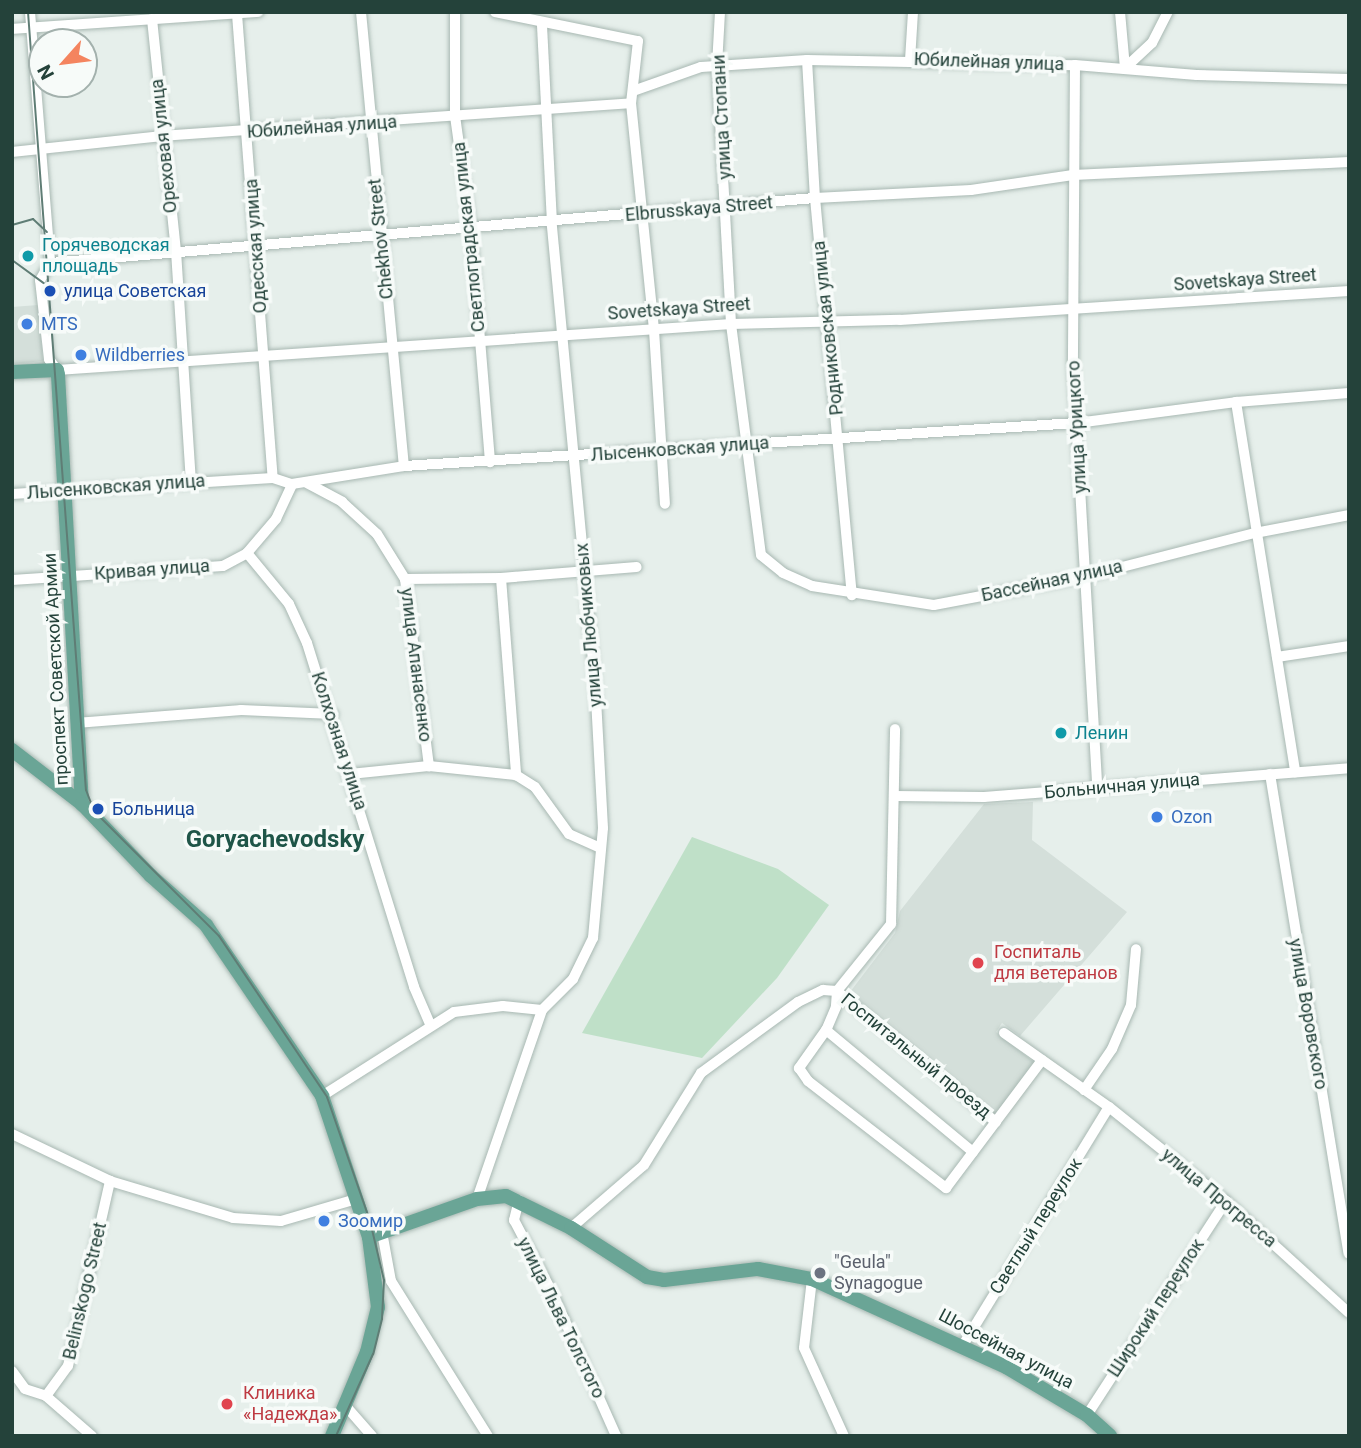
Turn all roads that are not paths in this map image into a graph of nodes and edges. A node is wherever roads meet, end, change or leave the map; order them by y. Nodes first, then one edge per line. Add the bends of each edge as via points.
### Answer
1 (30, 12) edge
2 (258, 12) edge
3 (362, 12) edge
4 (454, 12) edge
5 (495, 12) edge
6 (913, 12) edge
7 (1120, 12) edge
8 (1168, 12) edge
9 (722, 13) edge
10 (237, 15) junction
11 (152, 19) junction
12 (542, 23) junction
13 (32, 28) joint
14 (807, 60) junction
15 (910, 60) junction
16 (717, 65) junction
17 (1074, 65) junction
18 (1125, 68) junction
19 (1349, 79) edge
20 (632, 97) junction
21 (38, 98) edge
22 (544, 110) junction
23 (456, 116) junction
24 (370, 124) junction
25 (248, 132) junction
26 (162, 136) junction
27 (42, 150) junction
28 (12, 152) edge
29 (1349, 162) edge
30 (1073, 175) junction
31 (815, 198) junction
32 (727, 206) junction
33 (639, 214) junction
34 (552, 223) junction
35 (471, 230) junction
36 (381, 238) junction
37 (258, 245) junction
38 (176, 251) junction
39 (50, 263) junction
40 (1349, 291) edge
41 (1072, 310) junction
42 (828, 319) junction
43 (732, 324) junction
44 (654, 330) junction
45 (563, 337) junction
46 (480, 341) junction
47 (392, 348) junction
48 (263, 356) junction
49 (184, 362) junction
50 (57, 370) junction
51 (12, 372) edge
52 (1349, 393) edge
53 (1236, 402) junction
54 (1077, 423) junction
55 (839, 440) junction
56 (750, 443) junction
57 (663, 452) junction
58 (574, 456) junction
59 (490, 462) junction
60 (404, 466) junction
61 (273, 478) junction
62 (191, 483) junction
63 (306, 483) junction
64 (292, 484) junction
65 (66, 490) junction
66 (12, 494) edge
67 (665, 503) dead end
68 (1349, 515) edge
69 (1255, 533) junction
70 (247, 552) junction
71 (761, 555) joint
72 (637, 567) dead end
73 (584, 570) junction
74 (70, 575) junction
75 (1087, 576) junction
76 (501, 578) junction
77 (405, 579) junction
78 (12, 580) edge
79 (852, 595) junction
80 (1349, 646) edge
81 (1277, 657) junction
82 (333, 714) junction
83 (76, 723) junction
84 (895, 729) dead end
85 (12, 750) edge
86 (429, 766) junction
87 (1349, 768) edge
88 (1295, 772) junction
89 (350, 774) junction
90 (1270, 774) junction
91 (516, 775) junction
92 (1097, 788) junction
93 (895, 796) junction
94 (82, 803) junction
95 (601, 848) junction
96 (1136, 948) dead end
97 (837, 991) junction
98 (542, 1010) junction
99 (430, 1024) junction
100 (826, 1030) junction
101 (1004, 1033) dead end
102 (1042, 1060) junction
103 (1084, 1090) junction
104 (322, 1096) junction
105 (1109, 1107) junction
106 (996, 1122) junction
107 (12, 1134) edge
108 (972, 1152) junction
109 (110, 1181) junction
110 (356, 1199) junction
111 (477, 1199) junction
112 (519, 1200) junction
113 (1226, 1201) junction
114 (571, 1228) junction
115 (376, 1234) junction
116 (1349, 1254) edge
117 (812, 1279) junction
118 (1349, 1313) edge
119 (963, 1345) junction
120 (12, 1371) edge
121 (46, 1396) junction
122 (344, 1404) junction
123 (1087, 1415) junction
124 (92, 1436) edge
125 (331, 1436) edge
126 (372, 1436) edge
127 (488, 1436) edge
128 (616, 1436) edge
129 (844, 1436) edge
130 (1110, 1436) edge

1 - 13 street, проспект Советской Армии
2 - 10 street
3 - 24 street, Chekhov Street
4 - 23 street, Светлоградская улица
5 - 12 street
6 - 15 street
7 - 18 street
8 - 18 street via 1152,43
9 - 16 street, улица Стопани
10 - 11 street
10 - 25 street, Одесская улица
11 - 13 street
11 - 26 street, Ореховая улица
12 - 20 street via 638,41
12 - 22 street, улица Любчиковых
14 - 15 street, Юбилейная улица
14 - 16 street, Юбилейная улица
14 - 31 street, Родниковская улица
15 - 17 street, Юбилейная улица
16 - 20 street, Юбилейная улица
16 - 32 street, улица Стопани
17 - 18 street, Юбилейная улица
17 - 30 street, улица Урицкого
18 - 19 street, Юбилейная улица
20 - 22 street, Юбилейная улица
20 - 33 street
21 - 27 street, проспект Советской Армии
22 - 23 street, Юбилейная улица
22 - 34 street, улица Любчиковых
23 - 24 street, Юбилейная улица
23 - 35 street, Светлоградская улица
24 - 25 street, Юбилейная улица
24 - 36 street, Chekhov Street
25 - 26 street, Юбилейная улица
25 - 37 street, Одесская улица
26 - 27 street, Юбилейная улица
26 - 38 street, Ореховая улица
27 - 28 street, Юбилейная улица
27 - 39 street, проспект Советской Армии
29 - 30 street, Elbrusskaya Street
30 - 31 street, Elbrusskaya Street via 971,190
30 - 41 street, улица Урицкого
31 - 32 street, Elbrusskaya Street
31 - 42 street, Родниковская улица
32 - 33 street, Elbrusskaya Street
32 - 43 street, улица Стопани
33 - 34 street, Elbrusskaya Street
33 - 44 street
34 - 35 street, Elbrusskaya Street
34 - 45 street, улица Любчиковых
35 - 36 street, Elbrusskaya Street
35 - 46 street, Светлоградская улица
36 - 37 street, Elbrusskaya Street
36 - 47 street, Chekhov Street
37 - 38 street, Elbrusskaya Street
37 - 48 street, Одесская улица
38 - 39 street, Elbrusskaya Street
38 - 49 street, Ореховая улица
39 - 50 street, проспект Советской Армии via 40,280 49,359
40 - 41 street, Sovetskaya Street
41 - 42 street, Sovetskaya Street via 900,320
41 - 54 street, улица Урицкого
42 - 43 street, Sovetskaya Street
42 - 55 street, Родниковская улица
43 - 44 street, Sovetskaya Street
43 - 56 street, улица Стопани
44 - 45 street, Sovetskaya Street
44 - 57 street
45 - 46 street, Sovetskaya Street
45 - 58 street, улица Любчиковых
46 - 47 street, Sovetskaya Street
46 - 59 street, Светлоградская улица
47 - 48 street, Sovetskaya Street
47 - 60 street, Chekhov Street
48 - 49 street, Sovetskaya Street
48 - 61 street, Одесская улица
49 - 50 street, Sovetskaya Street
49 - 62 street, Ореховая улица
50 - 51 main road, Sovetskaya Street
50 - 65 main road, проспект Советской Армии
52 - 53 street, Лысенковская улица
53 - 54 street, Лысенковская улица
53 - 69 street
54 - 55 street, Лысенковская улица
54 - 75 street, улица Урицкого
55 - 56 street, Лысенковская улица
55 - 79 street, Родниковская улица
56 - 57 street, Лысенковская улица
56 - 71 street, улица Стопани
57 - 58 street, Лысенковская улица
57 - 67 street
58 - 59 street, Лысенковская улица
58 - 73 street, улица Любчиковых
59 - 60 street, Лысенковская улица
60 - 63 street, Лысенковская улица
61 - 62 street, Лысенковская улица
61 - 64 street, Лысенковская улица
62 - 65 street, Лысенковская улица
63 - 64 street, Лысенковская улица
63 - 77 street, улица Апанасенко via 342,502 377,534
64 - 70 street, Кривая улица via 276,519
65 - 66 street, Лысенковская улица
65 - 74 main road, проспект Советской Армии
68 - 69 street, Бассейная улица
69 - 75 street, Бассейная улица
69 - 81 street
70 - 74 street, Кривая улица via 223,566
70 - 82 street, Колхозная улица via 289,604
71 - 79 street, Бассейная улица via 783,573 812,586
72 - 73 street
73 - 76 street
73 - 95 street, улица Любчиковых via 595,682
74 - 78 street, Кривая улица
74 - 83 main road, проспект Советской Армии
75 - 79 street, Бассейная улица via 934,605
75 - 92 street, улица Урицкого
76 - 77 street
76 - 91 street
77 - 86 street, улица Апанасенко
80 - 81 street
81 - 88 street
82 - 83 street via 240,710
82 - 89 street, Колхозная улица
83 - 94 main road, проспект Советской Армии
84 - 93 street
85 - 94 main road
86 - 89 street
86 - 91 street
87 - 88 street, Больничная улица
88 - 90 street, Больничная улица
89 - 99 street, Колхозная улица via 414,987
90 - 92 street, Больничная улица
90 - 116 street, улица Воровского
91 - 95 street via 535,787 569,834
92 - 93 street, Больничная улица via 984,797
93 - 97 street via 891,924
94 - 104 main road, проспект Советской Армии via 150,876 206,925
95 - 98 street, улица Любчиковых via 590,948 573,979
96 - 103 street via 1132,1005 1112,1049
97 - 100 street
97 - 106 street, Госпитальный проезд
97 - 114 street via 823,990 798,1002 701,1073 644,1165
98 - 99 street via 478,1006
98 - 111 street, улица Любчиковых
99 - 104 street
100 - 108 street
100 - 108 street via 799,1068 808,1081 946,1188
101 - 102 street, улица Прогресса
102 - 103 street, улица Прогресса
102 - 106 street
103 - 105 street, улица Прогресса
104 - 110 main road, проспект Советской Армии
105 - 113 street, улица Прогресса
105 - 119 street, Светлый переулок
106 - 108 street
107 - 109 street
109 - 110 street via 233,1218 281,1221
109 - 121 street, Belinskogo Street via 68,1366
110 - 115 main road, проспект Советской Армии
111 - 112 main road, Шоссейная улица via 494,1195
111 - 115 main road, Шоссейная улица
112 - 114 main road, Шоссейная улица
112 - 128 street, улица Льва Толстого via 513,1220 552,1292
113 - 118 street, улица Прогресса
113 - 123 street, Широкий переулок
114 - 117 main road, Шоссейная улица via 647,1278 758,1269
115 - 122 main road, проспект Советской Армии via 378,1307 367,1352
115 - 127 street via 391,1281
117 - 119 main road, Шоссейная улица
117 - 129 street via 804,1348
119 - 123 main road, Шоссейная улица
120 - 121 street via 26,1389
121 - 124 street
122 - 125 main road, проспект Советской Армии
122 - 126 street
123 - 130 main road, Шоссейная улица

